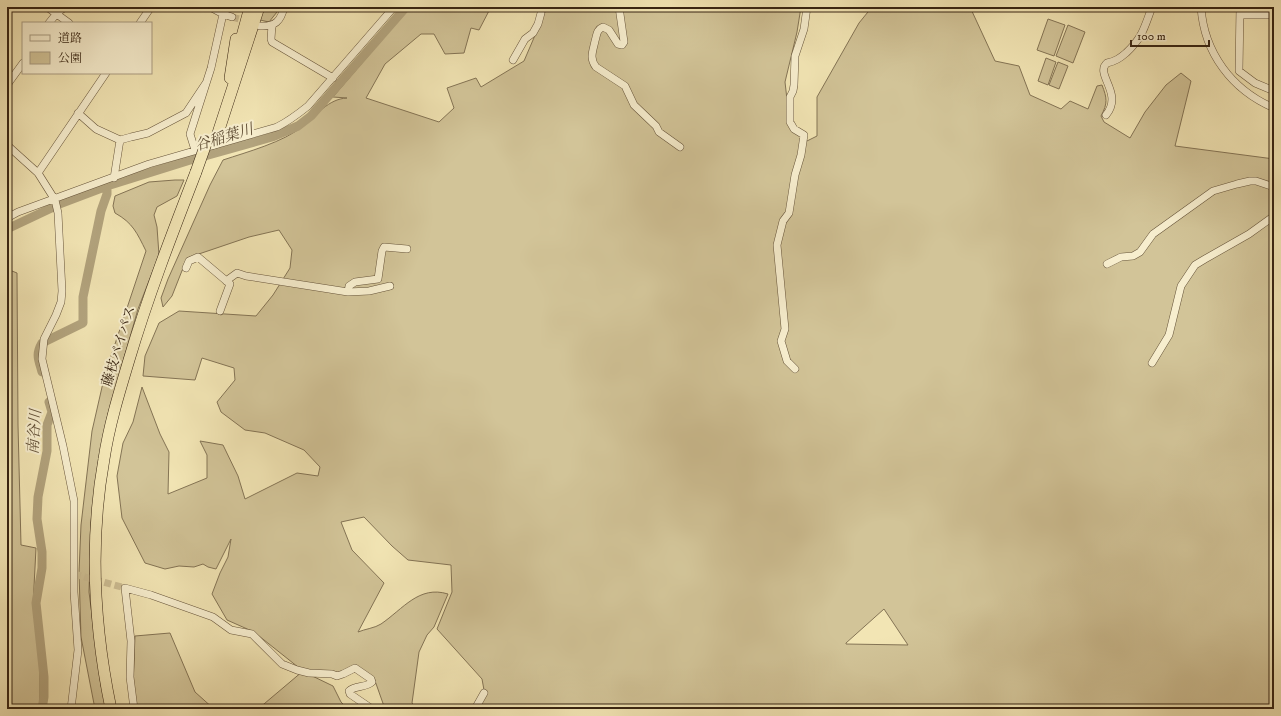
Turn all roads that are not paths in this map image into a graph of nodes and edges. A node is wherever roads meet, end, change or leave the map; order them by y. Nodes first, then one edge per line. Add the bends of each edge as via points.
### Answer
1 (47, 7) edge
2 (65, 7) edge
3 (151, 7) edge
4 (210, 7) edge
5 (242, 7) edge
6 (250, 7) edge
7 (259, 7) edge
8 (284, 7) edge
9 (394, 7) edge
10 (541, 7) edge
11 (619, 7) edge
12 (807, 7) edge
13 (1152, 7) edge
14 (1200, 7) edge
15 (1240, 7) edge
16 (56, 14) junction
17 (223, 14) junction
18 (1240, 15) junction
19 (1274, 16) edge
20 (232, 17) tunnel mouth
21 (50, 22) edge
22 (67, 22) edge
23 (141, 22) edge
24 (272, 25) junction
25 (260, 26) dead end
26 (513, 60) dead end
27 (22, 64) edge
28 (105, 74) edge
29 (230, 78) junction
30 (333, 78) junction
31 (206, 83) junction
32 (7, 85) edge
33 (1274, 91) edge
34 (1274, 108) edge
35 (78, 113) junction
36 (1106, 115) dead end
37 (212, 139) junction
38 (120, 140) junction
39 (7, 145) edge
40 (680, 147) dead end
41 (195, 150) junction
42 (38, 172) junction
43 (114, 178) junction
44 (1274, 187) edge
45 (54, 200) junction
46 (1274, 216) edge
47 (7, 218) edge
48 (407, 249) dead end
49 (1107, 264) dead end
50 (186, 268) dead end
51 (226, 281) junction
52 (390, 286) dead end
53 (348, 292) junction
54 (220, 311) dead end
55 (1152, 363) dead end
56 (795, 369) dead end
57 (484, 694) dead end
58 (70, 709) edge
59 (111, 709) edge
60 (134, 709) edge
61 (372, 709) edge
62 (475, 709) edge

1 - 16 street
2 - 16 street
3 - 23 street
4 - 17 street
5 - 29 highway
6 - 29 highway, 藤枝バイパス
7 - 37 highway
8 - 24 street via 279,21
9 - 30 street
10 - 26 street via 538,24 531,36 525,38
11 - 40 street via 624,42 622,45 618,44 609,30 603,27 599,29 592,52 593,62 596,67 625,86 634,105 659,132
12 - 56 street via 804,29 795,56 794,85 790,97 790,122 794,129 804,135 794,175 789,213 783,221 777,245 785,329 781,341 787,361
13 - 36 street via 1136,43 1118,60 1107,63 1103,68 1112,97 1111,109
14 - 34 street via 1210,46 1227,74 1250,95
15 - 18 street
16 - 21 street
16 - 22 street
17 - 20 street
17 - 31 street
18 - 19 street
18 - 33 street via 1239,71 1255,83
19 - 33 street
24 - 25 street
24 - 30 street via 272,42
27 - 32 street
28 - 35 street
29 - 37 highway, 藤枝バイパス
30 - 41 street via 308,106 287,122
31 - 38 street via 186,113 148,133
31 - 41 street via 190,134
35 - 38 street via 96,129
35 - 42 street
37 - 59 highway, 藤枝バイパス, bridge via 172,232 137,332 103,460 96,534 96,606 104,675
38 - 43 street
39 - 42 street
41 - 43 street
42 - 45 street
43 - 45 street
44 - 49 street via 1250,181 1213,191 1153,234 1140,252
45 - 47 street
45 - 58 street via 58,213 62,291 61,302 44,339 42,359 74,501 74,592 78,650
46 - 55 street via 1249,234 1195,265 1181,286 1169,335
48 - 53 street via 384,247 378,280 355,282 349,286
50 - 51 street via 189,261 198,257
51 - 53 street via 237,273
51 - 54 street via 230,284
52 - 53 street
57 - 62 street
60 - 61 street via 130,677 131,641 125,588 214,617 231,630 248,632 282,664 297,670 337,676 355,668 372,682 352,689 349,691 350,694

